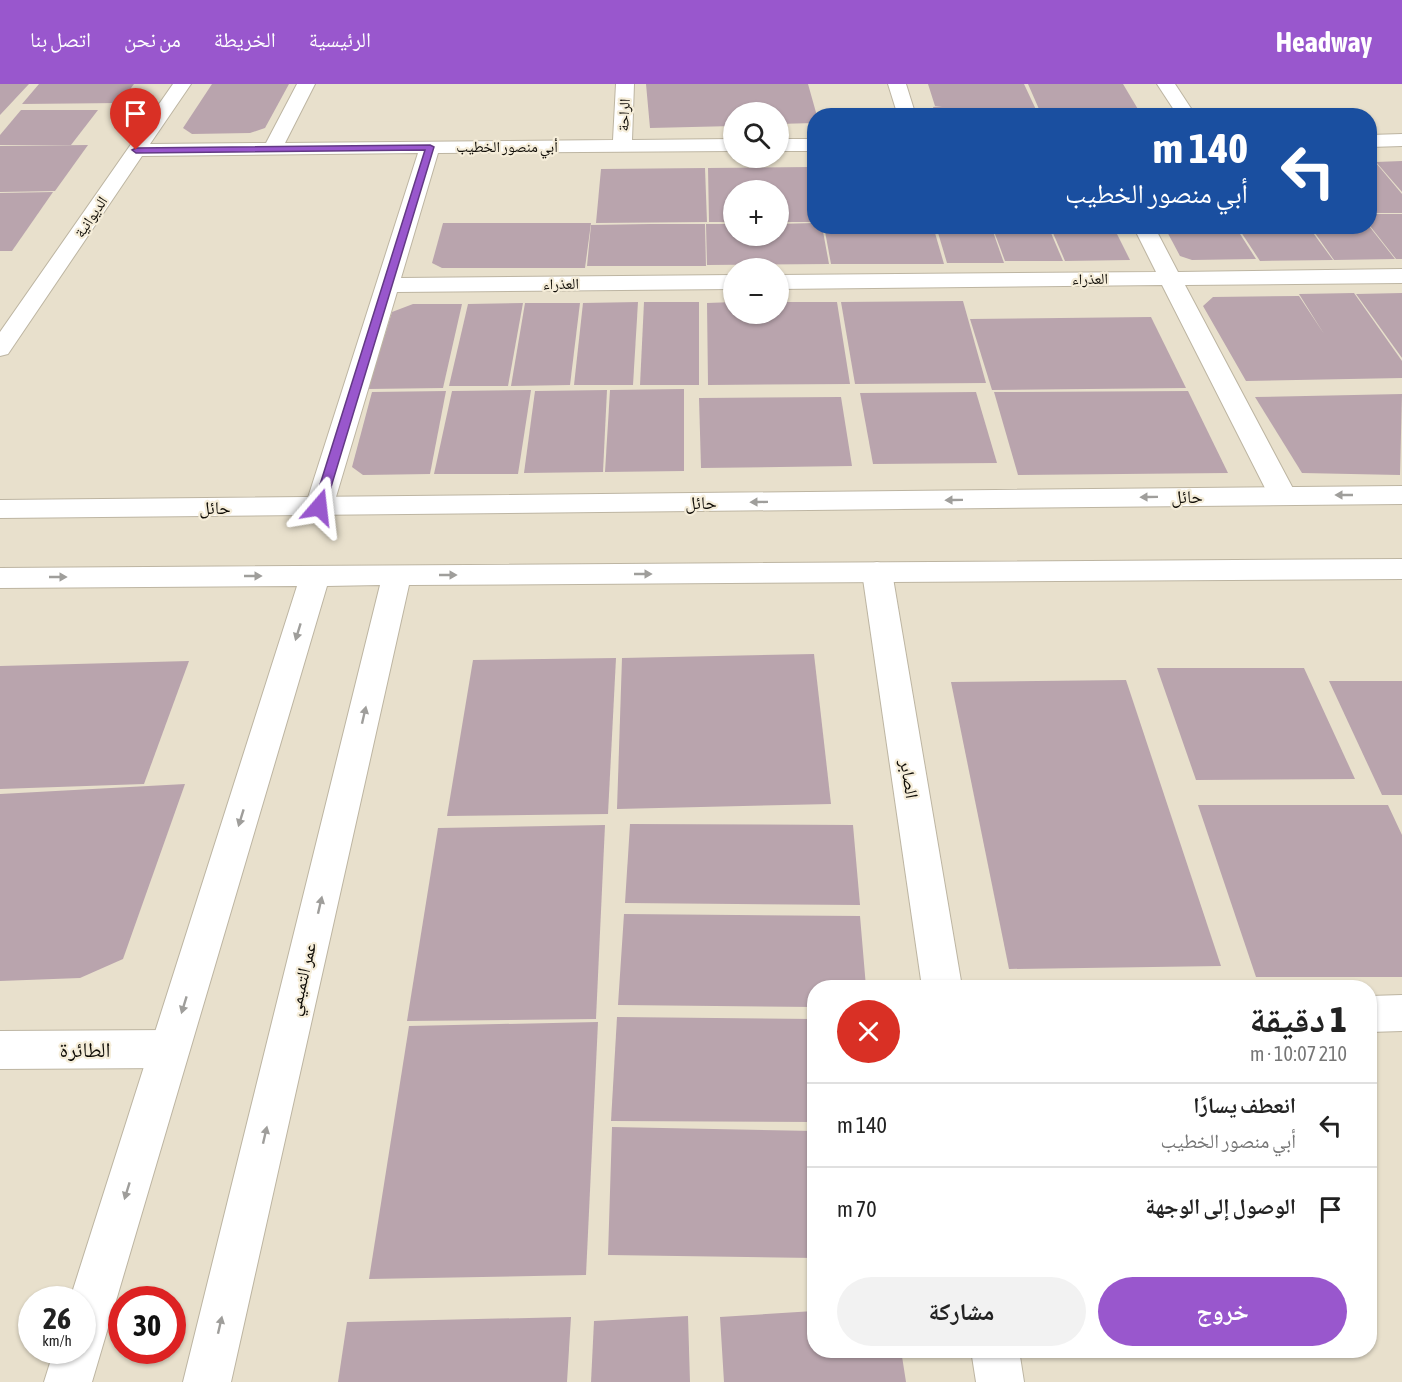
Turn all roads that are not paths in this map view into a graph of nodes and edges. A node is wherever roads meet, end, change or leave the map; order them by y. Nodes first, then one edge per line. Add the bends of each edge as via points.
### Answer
1 (182, 84) edge
2 (306, 84) edge
3 (625, 84) edge
4 (897, 84) edge
5 (1166, 84) edge
6 (904, 108) edge
7 (1182, 108) edge
8 (1402, 140) edge
9 (1377, 141) edge
10 (723, 145) edge
11 (789, 145) edge
12 (807, 145) edge
13 (622, 146) junction
14 (430, 147) junction
15 (273, 148) junction
16 (136, 150) junction
17 (1147, 234) edge
18 (1402, 276) edge
19 (1172, 278) junction
20 (723, 282) edge
21 (789, 282) edge
22 (388, 285) junction
23 (0, 349) edge
24 (1402, 495) edge
25 (1283, 496) junction
26 (319, 507) junction
27 (0, 509) edge
28 (1402, 569) edge
29 (877, 572) junction
30 (397, 575) junction
31 (315, 576) junction
32 (0, 578) edge
33 (941, 980) edge
34 (1402, 1013) edge
35 (1377, 1014) edge
36 (170, 1049) junction
37 (0, 1050) edge
38 (96, 1290) edge
39 (996, 1358) edge
40 (74, 1364) edge
41 (68, 1382) edge
42 (207, 1382) edge
43 (1000, 1382) edge

1 - 16 street, الديوانية
2 - 15 street
3 - 13 street, الراحة
4 - 6 street
5 - 7 street
8 - 9 street
10 - 13 street, أبي منصور الخطيب
11 - 12 street
13 - 14 street, أبي منصور الخطيب
14 - 15 street, أبي منصور الخطيب
14 - 22 street
15 - 16 street, أبي منصور الخطيب
16 - 23 street, الديوانية
17 - 19 street
18 - 19 street, العذراء
19 - 21 street, العذراء
19 - 25 street
20 - 22 street, العذراء
22 - 26 street
24 -> 25 street, حائل
25 -> 26 street, حائل
26 - 27 street, حائل
28 - 29 street
30 -> 29 street
29 - 33 street, الصابر
30 - 31 street
42 -> 30 street, عمر التميمي
32 -> 31 street
31 -> 36 street
34 - 35 street
36 - 37 street, الطائرة
36 -> 38 street
39 - 43 street
40 - 41 street

